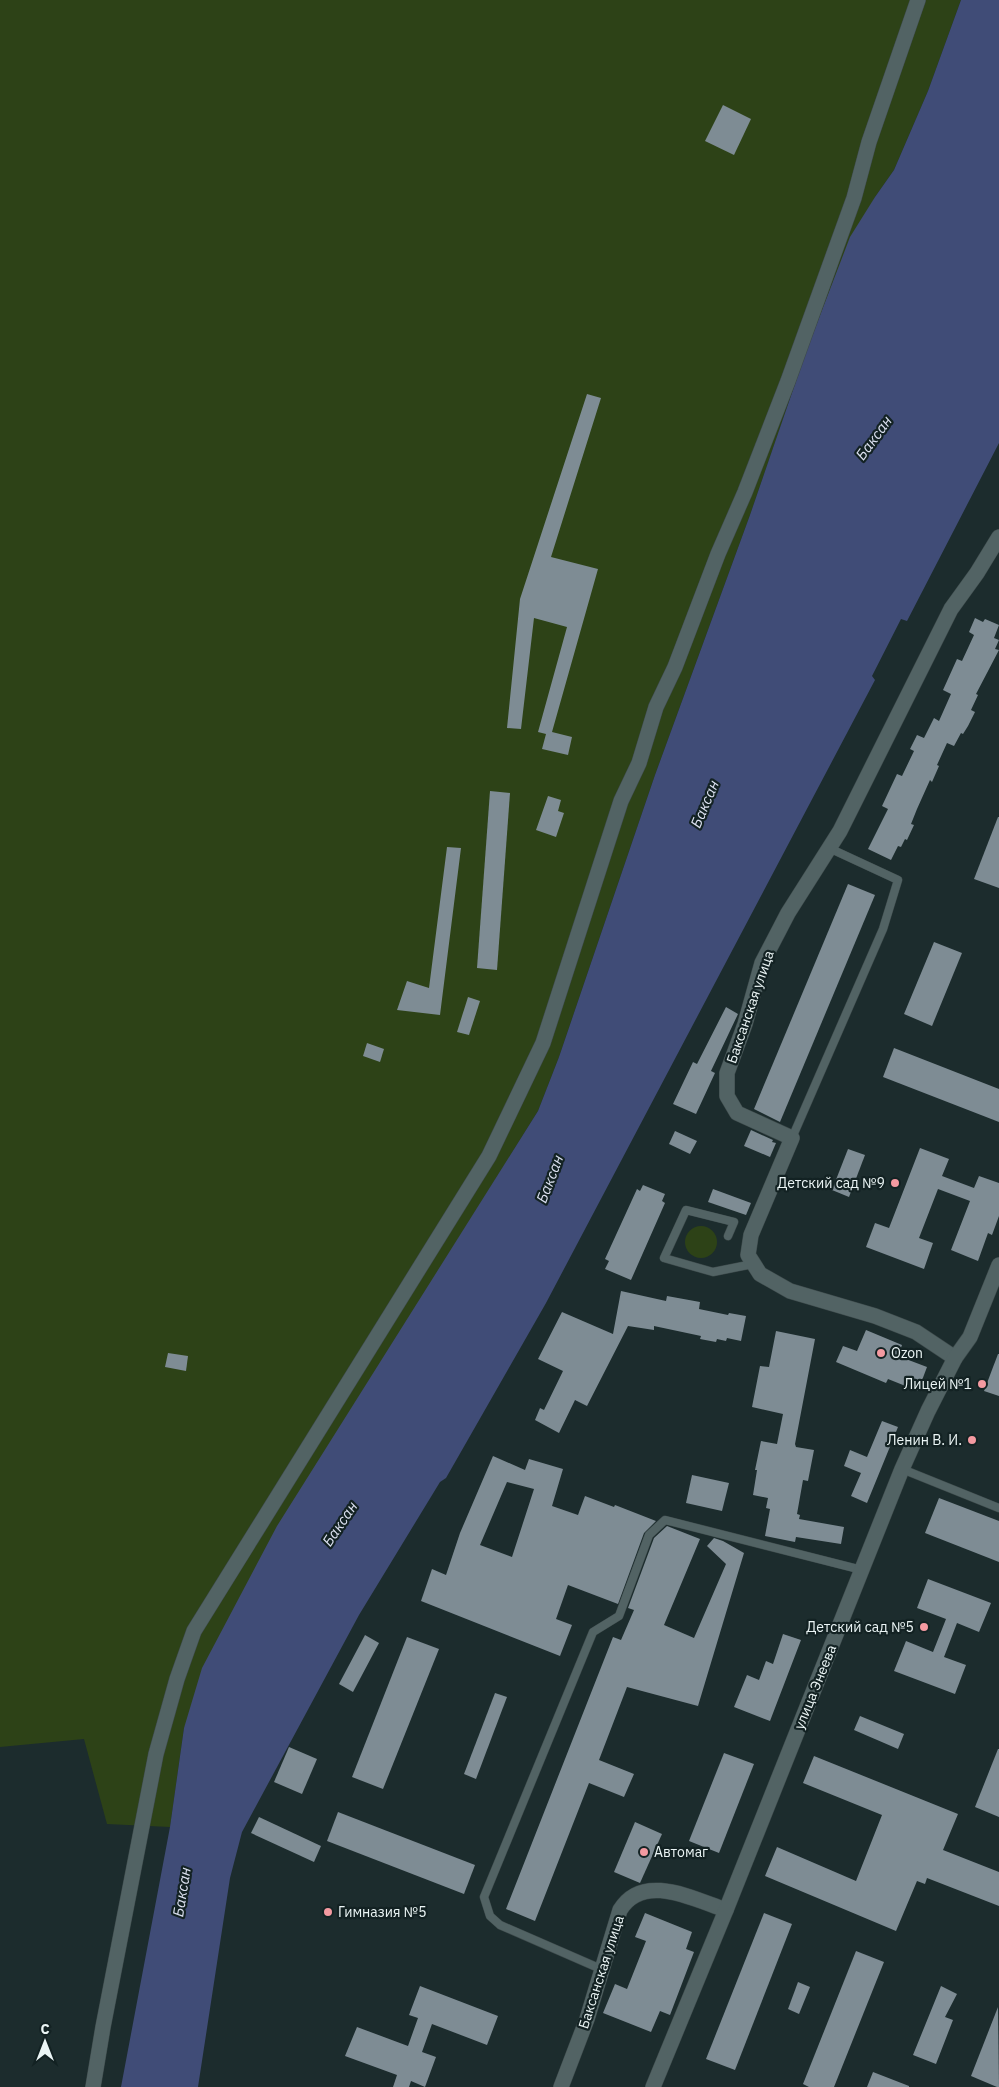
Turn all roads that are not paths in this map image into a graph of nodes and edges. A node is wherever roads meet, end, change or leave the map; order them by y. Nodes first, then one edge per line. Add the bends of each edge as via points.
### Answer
1 (918, 0) edge
2 (999, 536) edge
3 (829, 848) junction
4 (792, 1138) junction
5 (728, 1236) dead end
6 (753, 1264) junction
7 (999, 1265) edge
8 (955, 1358) junction
9 (902, 1469) junction
10 (999, 1508) edge
11 (862, 1570) junction
12 (726, 1910) junction
13 (601, 1969) junction
14 (93, 2087) edge
15 (561, 2087) edge
16 (653, 2087) edge

1 - 14 street via 869,142 854,198 788,381 656,708 639,762 621,800 543,1043 489,1156 194,1631 156,1754
2 - 3 street, Баксанская улица via 951,609
3 - 4 street, Баксанская улица via 788,913 762,963 728,1073 727,1096 737,1113
3 - 4 lane via 898,880 883,929
4 - 6 street via 751,1235 748,1256
5 - 6 lane via 734,1222 686,1210 664,1258 713,1272
6 - 8 street via 760,1274 790,1290 908,1329
7 - 8 street, улица Энеева via 970,1336
8 - 9 street, улица Энеева
9 - 10 lane
9 - 11 street, улица Энеева
11 - 12 street, улица Энеева
11 - 13 lane via 665,1520 649,1535 619,1616 593,1632 484,1897 490,1916 500,1925
12 - 13 street, Баксанская улица via 663,1890 636,1894 620,1910
12 - 16 street, улица Энеева
13 - 15 street, Баксанская улица via 587,2019

